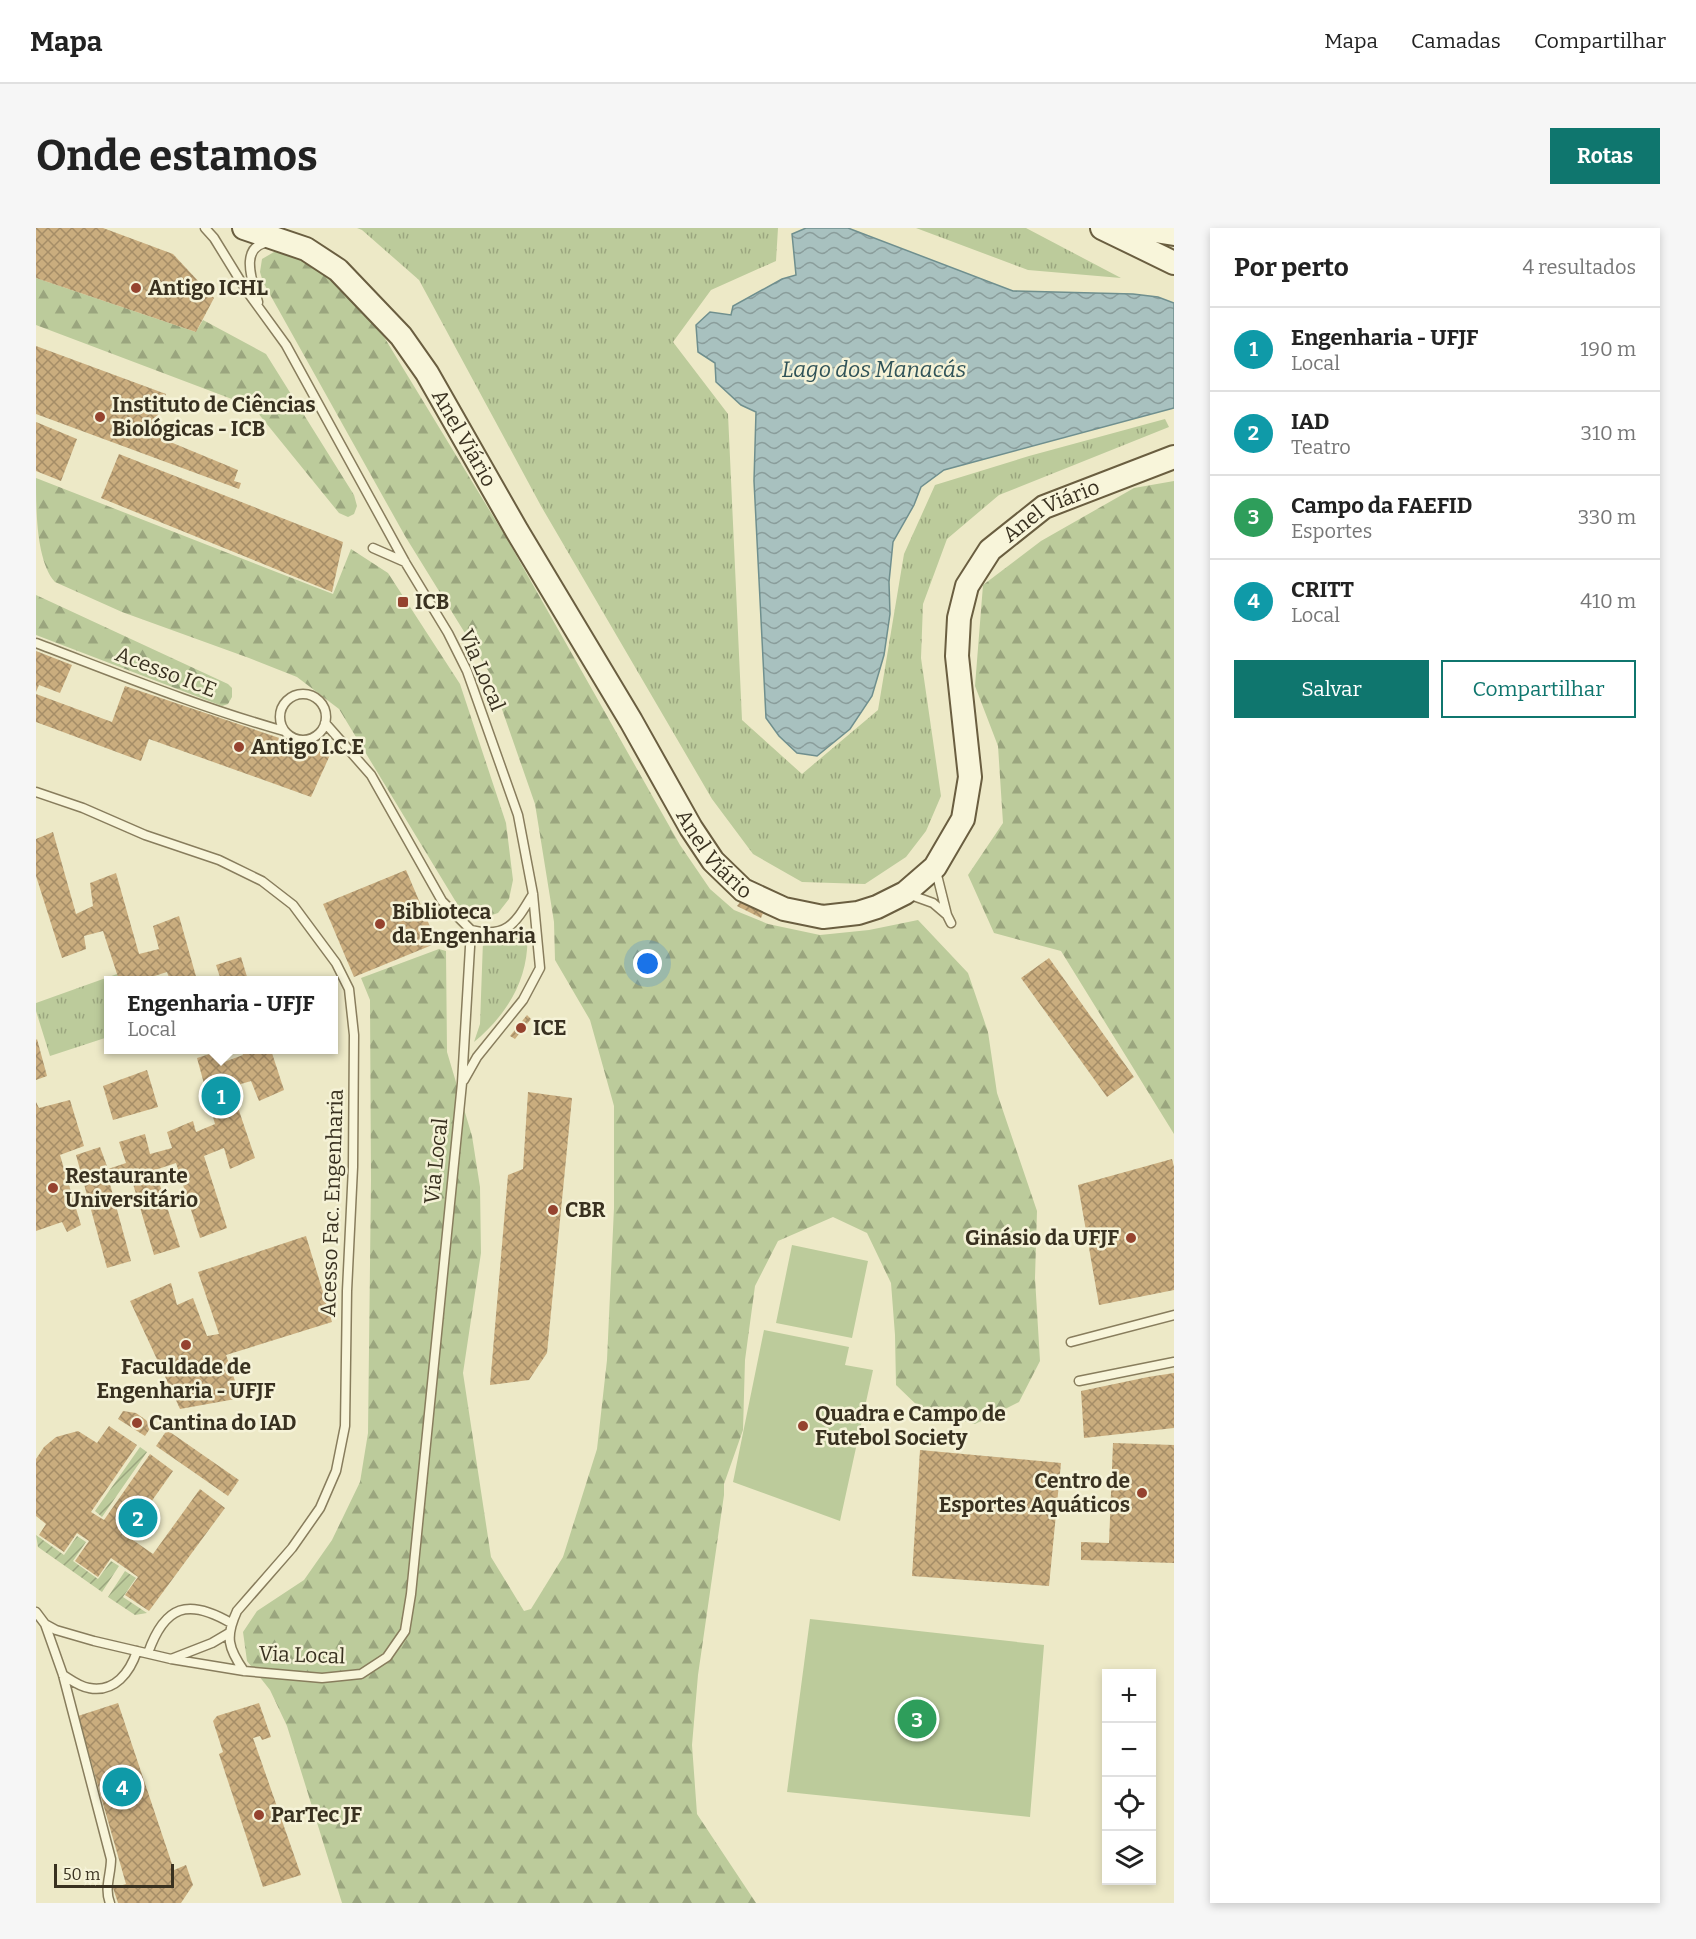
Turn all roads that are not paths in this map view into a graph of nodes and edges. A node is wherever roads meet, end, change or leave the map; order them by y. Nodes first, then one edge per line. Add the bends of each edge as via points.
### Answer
1 (205, 228) edge
2 (244, 228) edge
3 (1102, 228) edge
4 (1136, 228) edge
5 (1174, 234) edge
6 (284, 241) junction
7 (1174, 263) edge
8 (259, 306) junction
9 (1174, 457) edge
10 (373, 548) dead end
11 (405, 562) junction
12 (36, 643) edge
13 (325, 723) junction
14 (284, 731) junction
15 (36, 792) edge
16 (935, 867) junction
17 (904, 893) junction
18 (533, 894) junction
19 (471, 930) junction
20 (462, 1083) junction
21 (1174, 1315) edge
22 (1071, 1342) dead end
23 (1174, 1362) edge
24 (1079, 1381) dead end
25 (36, 1612) edge
26 (231, 1623) junction
27 (45, 1624) junction
28 (229, 1633) junction
29 (136, 1651) junction
30 (148, 1653) junction
31 (171, 1659) junction
32 (244, 1671) junction
33 (63, 1675) junction
34 (110, 1903) edge

1 - 8 lane, Via Local
2 - 6 main road, Anel Viário
3 - 7 main road
4 - 5 main road
6 - 8 lane via 265,243 250,258 249,270
6 - 17 main road, Anel Viário via 306,249 338,270 414,354 713,861 743,890 764,902 823,917 858,913
8 - 11 lane, Via Local via 286,345
9 - 16 main road, Anel Viário via 1044,507 990,550 967,586 959,618 957,656 970,777 963,819
10 - 11 lane
11 - 18 lane, Via Local via 467,671 518,815
12 - 14 lane, Acesso ICE via 190,701
13 - 14 lane via 317,735 304,741
13 - 14 lane via 321,702 301,694 283,705 279,718
13 - 19 lane via 371,775 442,901
15 - 26 lane, Acesso Fac. Engenharia via 219,860 262,881 293,905 336,963 349,989 354,1035 353,1167 345,1426 336,1471 320,1508
16 - 17 main road, Anel Viário
16 - 17 lane via 949,919 933,903
18 - 19 lane via 514,924 505,930
18 - 20 lane, Via Local via 540,968 523,1000 477,1057
19 - 20 lane
20 - 32 lane, Via Local via 405,1631 387,1657 361,1674 322,1678
21 - 22 lane
23 - 24 lane
25 - 27 lane
26 - 28 lane
26 - 30 lane via 202,1609 188,1608 161,1624
27 - 29 lane
27 - 33 lane
28 - 31 lane
28 - 32 lane via 234,1658
29 - 30 lane
29 - 33 lane via 125,1677 103,1688 90,1689
30 - 31 lane
31 - 32 lane
33 - 34 lane via 111,1859 106,1887

